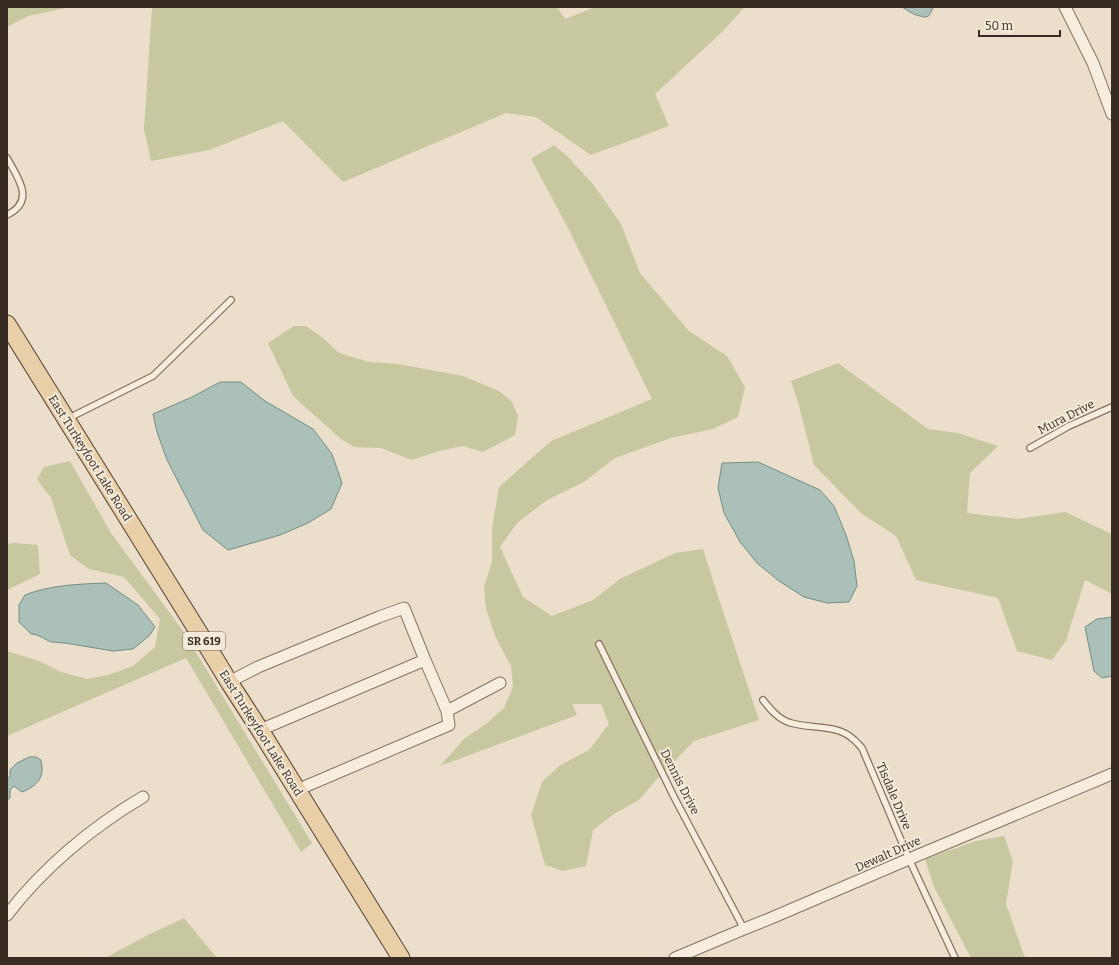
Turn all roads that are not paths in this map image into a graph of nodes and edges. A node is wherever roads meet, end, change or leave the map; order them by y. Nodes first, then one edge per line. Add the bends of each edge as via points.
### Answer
1 (1065, 7) edge
2 (1112, 114) edge
3 (7, 158) edge
4 (7, 215) edge
5 (231, 300) dead end
6 (7, 324) edge
7 (1112, 407) edge
8 (66, 419) junction
9 (1030, 448) dead end
10 (599, 644) dead end
11 (424, 660) junction
12 (229, 682) junction
13 (500, 683) dead end
14 (763, 700) dead end
15 (447, 711) junction
16 (260, 730) junction
17 (1112, 774) edge
18 (297, 790) junction
19 (143, 797) dead end
20 (910, 859) junction
21 (7, 915) edge
22 (744, 929) junction
23 (401, 958) edge
24 (675, 958) edge
25 (955, 958) edge

1 - 2 street via 1093,63
3 - 4 lane via 23,191 20,206
5 - 8 lane via 153,376
6 - 8 main road, East Turkeyfoot Lake Road / SR 619
7 - 9 lane, Mura Drive via 1069,426
8 - 12 main road, East Turkeyfoot Lake Road / SR 619
10 - 22 lane, Dennis Drive via 674,797
11 - 12 street via 404,608 258,667
11 - 15 street
11 - 16 street
12 - 16 main road, East Turkeyfoot Lake Road / SR 619
13 - 15 street
14 - 20 lane, Tisdale Drive via 769,709 790,723 836,730 854,739 862,748
15 - 18 street via 450,725
16 - 18 main road, East Turkeyfoot Lake Road / SR 619
17 - 20 street, Dewalt Drive
18 - 23 main road, East Turkeyfoot Lake Road / SR 619
19 - 21 street via 99,825 62,856
20 - 22 street, Dewalt Drive
20 - 25 lane, Tisdale Drive
22 - 24 street, Dewalt Drive

